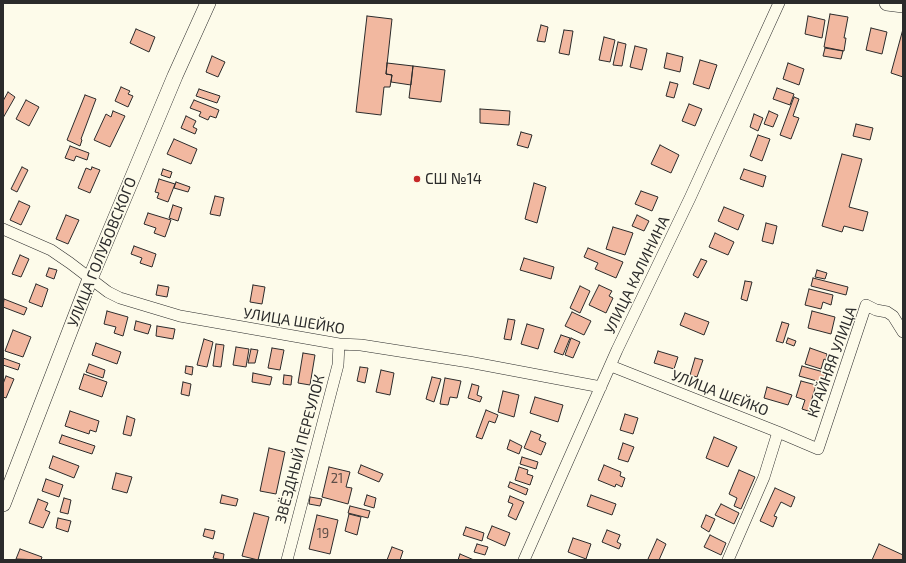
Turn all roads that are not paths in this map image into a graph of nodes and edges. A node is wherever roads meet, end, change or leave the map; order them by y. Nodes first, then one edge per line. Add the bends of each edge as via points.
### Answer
1 (208, 3) edge
2 (779, 3) edge
3 (887, 3) edge
4 (903, 5) edge
5 (3, 229) edge
6 (90, 279) junction
7 (903, 332) edge
8 (339, 344) junction
9 (611, 366) junction
10 (601, 386) junction
11 (778, 432) junction
12 (818, 449) joint
13 (3, 504) edge
14 (287, 560) edge
15 (524, 560) edge
16 (728, 560) edge

1 - 6 street, УЛИЦА ГОЛУБОВСКОГО
2 - 9 street, УЛИЦА КАЛИНИНА
3 - 4 street
5 - 6 street, УЛИЦА ШЕЙКО via 51,250
6 - 8 street, УЛИЦА ШЕЙКО via 120,298 180,316
6 - 13 street, УЛИЦА ГОЛУБОВСКОГО
7 - 12 street, КРАЙНЯЯ УЛИЦА via 893,316 866,305
8 - 10 street, УЛИЦА ШЕЙКО via 469,362
8 - 14 street, ЗВЁЗДНЫЙ ПЕРЕУЛОК via 338,365
9 - 10 street, УЛИЦА КАЛИНИНА
9 - 11 street, УЛИЦА ШЕЙКО
10 - 15 street, УЛИЦА КАЛИНИНА
11 - 12 street, УЛИЦА ШЕЙКО
11 - 16 street via 764,477

